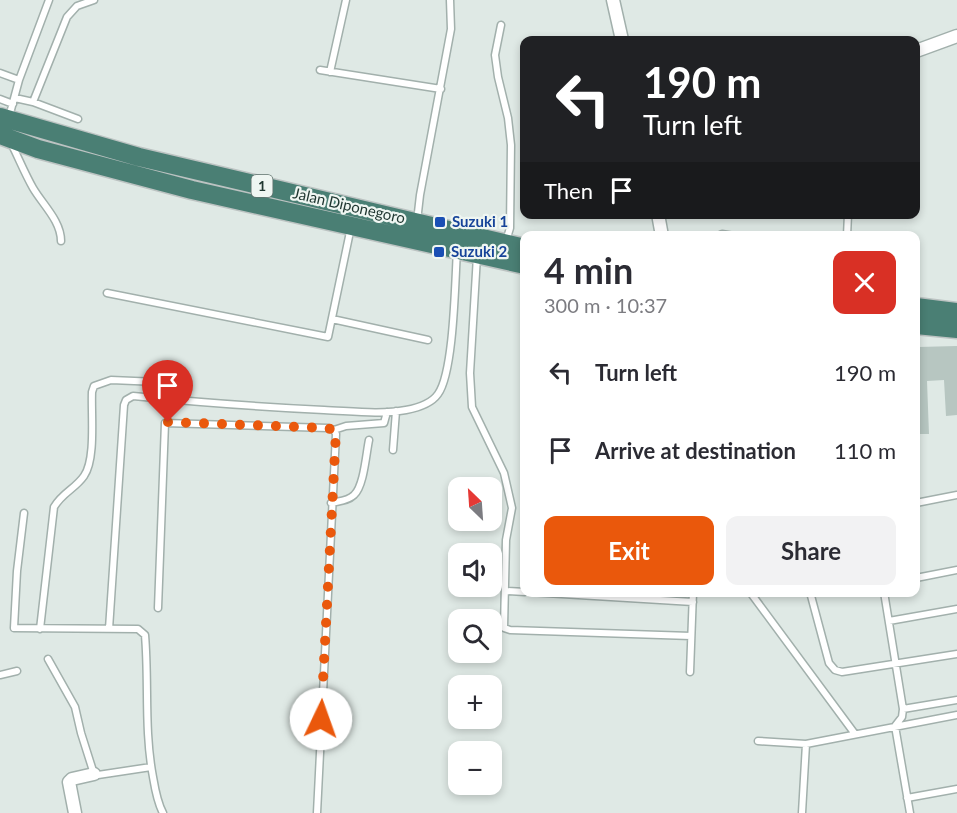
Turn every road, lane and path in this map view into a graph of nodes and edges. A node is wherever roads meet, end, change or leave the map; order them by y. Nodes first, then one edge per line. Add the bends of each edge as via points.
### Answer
1 (49, 0) edge
2 (94, 0) edge
3 (346, 0) edge
4 (450, 0) edge
5 (613, 0) edge
6 (501, 25) dead end
7 (621, 36) edge
8 (957, 36) edge
9 (920, 50) edge
10 (320, 70) dead end
11 (330, 72) junction
12 (0, 73) edge
13 (19, 80) junction
14 (441, 89) junction
15 (0, 99) edge
16 (33, 102) junction
17 (8, 119) edge
18 (78, 119) dead end
19 (417, 221) junction
20 (352, 225) junction
21 (412, 240) junction
22 (458, 241) junction
23 (61, 242) dead end
24 (506, 244) junction
25 (478, 246) junction
26 (520, 247) edge
27 (520, 263) edge
28 (107, 293) dead end
29 (920, 307) edge
30 (957, 312) edge
31 (332, 319) junction
32 (920, 326) edge
33 (957, 329) edge
34 (428, 340) dead end
35 (181, 383) dead end
36 (396, 411) junction
37 (387, 412) junction
38 (334, 430) junction
39 (369, 440) dead end
40 (393, 450) dead end
41 (957, 495) edge
42 (920, 502) edge
43 (331, 503) junction
44 (24, 513) dead end
45 (957, 570) edge
46 (920, 577) edge
47 (506, 591) junction
48 (520, 592) edge
49 (610, 597) edge
50 (693, 597) edge
51 (754, 597) edge
52 (811, 597) edge
53 (885, 597) edge
54 (693, 602) junction
55 (158, 608) dead end
56 (957, 609) edge
57 (889, 621) junction
58 (40, 629) junction
59 (109, 629) junction
60 (692, 636) junction
61 (957, 654) edge
62 (48, 659) dead end
63 (897, 664) junction
64 (18, 671) dead end
65 (690, 672) dead end
66 (0, 675) edge
67 (957, 700) edge
68 (903, 709) junction
69 (957, 715) edge
70 (895, 726) junction
71 (855, 734) junction
72 (758, 741) dead end
73 (806, 744) junction
74 (151, 767) junction
75 (94, 774) junction
76 (957, 789) edge
77 (908, 798) junction
78 (75, 813) edge
79 (163, 813) edge
80 (317, 813) edge
81 (802, 813) edge
82 (910, 813) edge

1 - 13 lane
2 - 16 lane via 77,6 67,17
3 - 11 lane
4 - 14 lane
5 - 7 street
6 - 24 lane via 495,54 511,145 510,228
8 - 9 street
10 - 11 lane
11 - 14 lane
12 - 13 lane
13 - 17 lane
14 - 19 lane
15 - 17 lane
16 - 17 lane
16 - 18 lane
17 - 19 highway, Jalan Diponegoro / 1 via 130,155
17 - 20 highway, Jalan Diponegoro / 1 via 150,179
17 - 23 lane via 34,189 58,225
19 - 21 lane
19 - 22 highway, Jalan Diponegoro / 1
20 - 21 highway, Jalan Diponegoro / 1
20 - 31 lane
21 - 22 highway, Jalan Diponegoro / 1
22 - 25 highway, Jalan Diponegoro / 1
22 - 36 lane via 451,345 443,386 429,402
24 - 25 highway, Jalan Diponegoro / 1
24 - 26 highway, Jalan Diponegoro / 1
25 - 27 highway, Jalan Diponegoro / 1
25 - 47 lane via 470,373 472,407 510,492
28 - 31 lane via 324,337 329,336
29 - 30 highway
31 - 34 lane
32 - 33 highway
35 - 58 lane via 111,380 94,386 90,466 54,507
36 - 37 lane
36 - 40 lane
37 - 38 lane via 384,423
37 - 59 lane via 133,396 126,400
38 - 43 lane
38 - 55 lane via 165,423
39 - 43 lane via 356,494
41 - 42 lane
43 - 80 lane
44 - 58 lane via 13,625 16,629
45 - 46 lane
47 - 48 lane
47 - 60 lane via 503,624 510,630
49 - 54 lane
50 - 54 lane
51 - 71 lane
52 - 63 lane via 829,663 835,670
53 - 57 lane
54 - 60 lane
56 - 57 lane
57 - 63 lane
58 - 59 lane
59 - 74 lane via 138,628 145,635
60 - 65 lane
61 - 63 lane
62 - 75 lane via 75,707
63 - 68 lane
64 - 66 lane
67 - 68 lane
68 - 70 lane
69 - 70 lane
70 - 71 lane
70 - 77 lane
71 - 73 lane
72 - 73 lane
73 - 81 lane
74 - 75 lane
74 - 79 lane
75 - 78 street via 69,782
76 - 77 lane
77 - 82 lane

